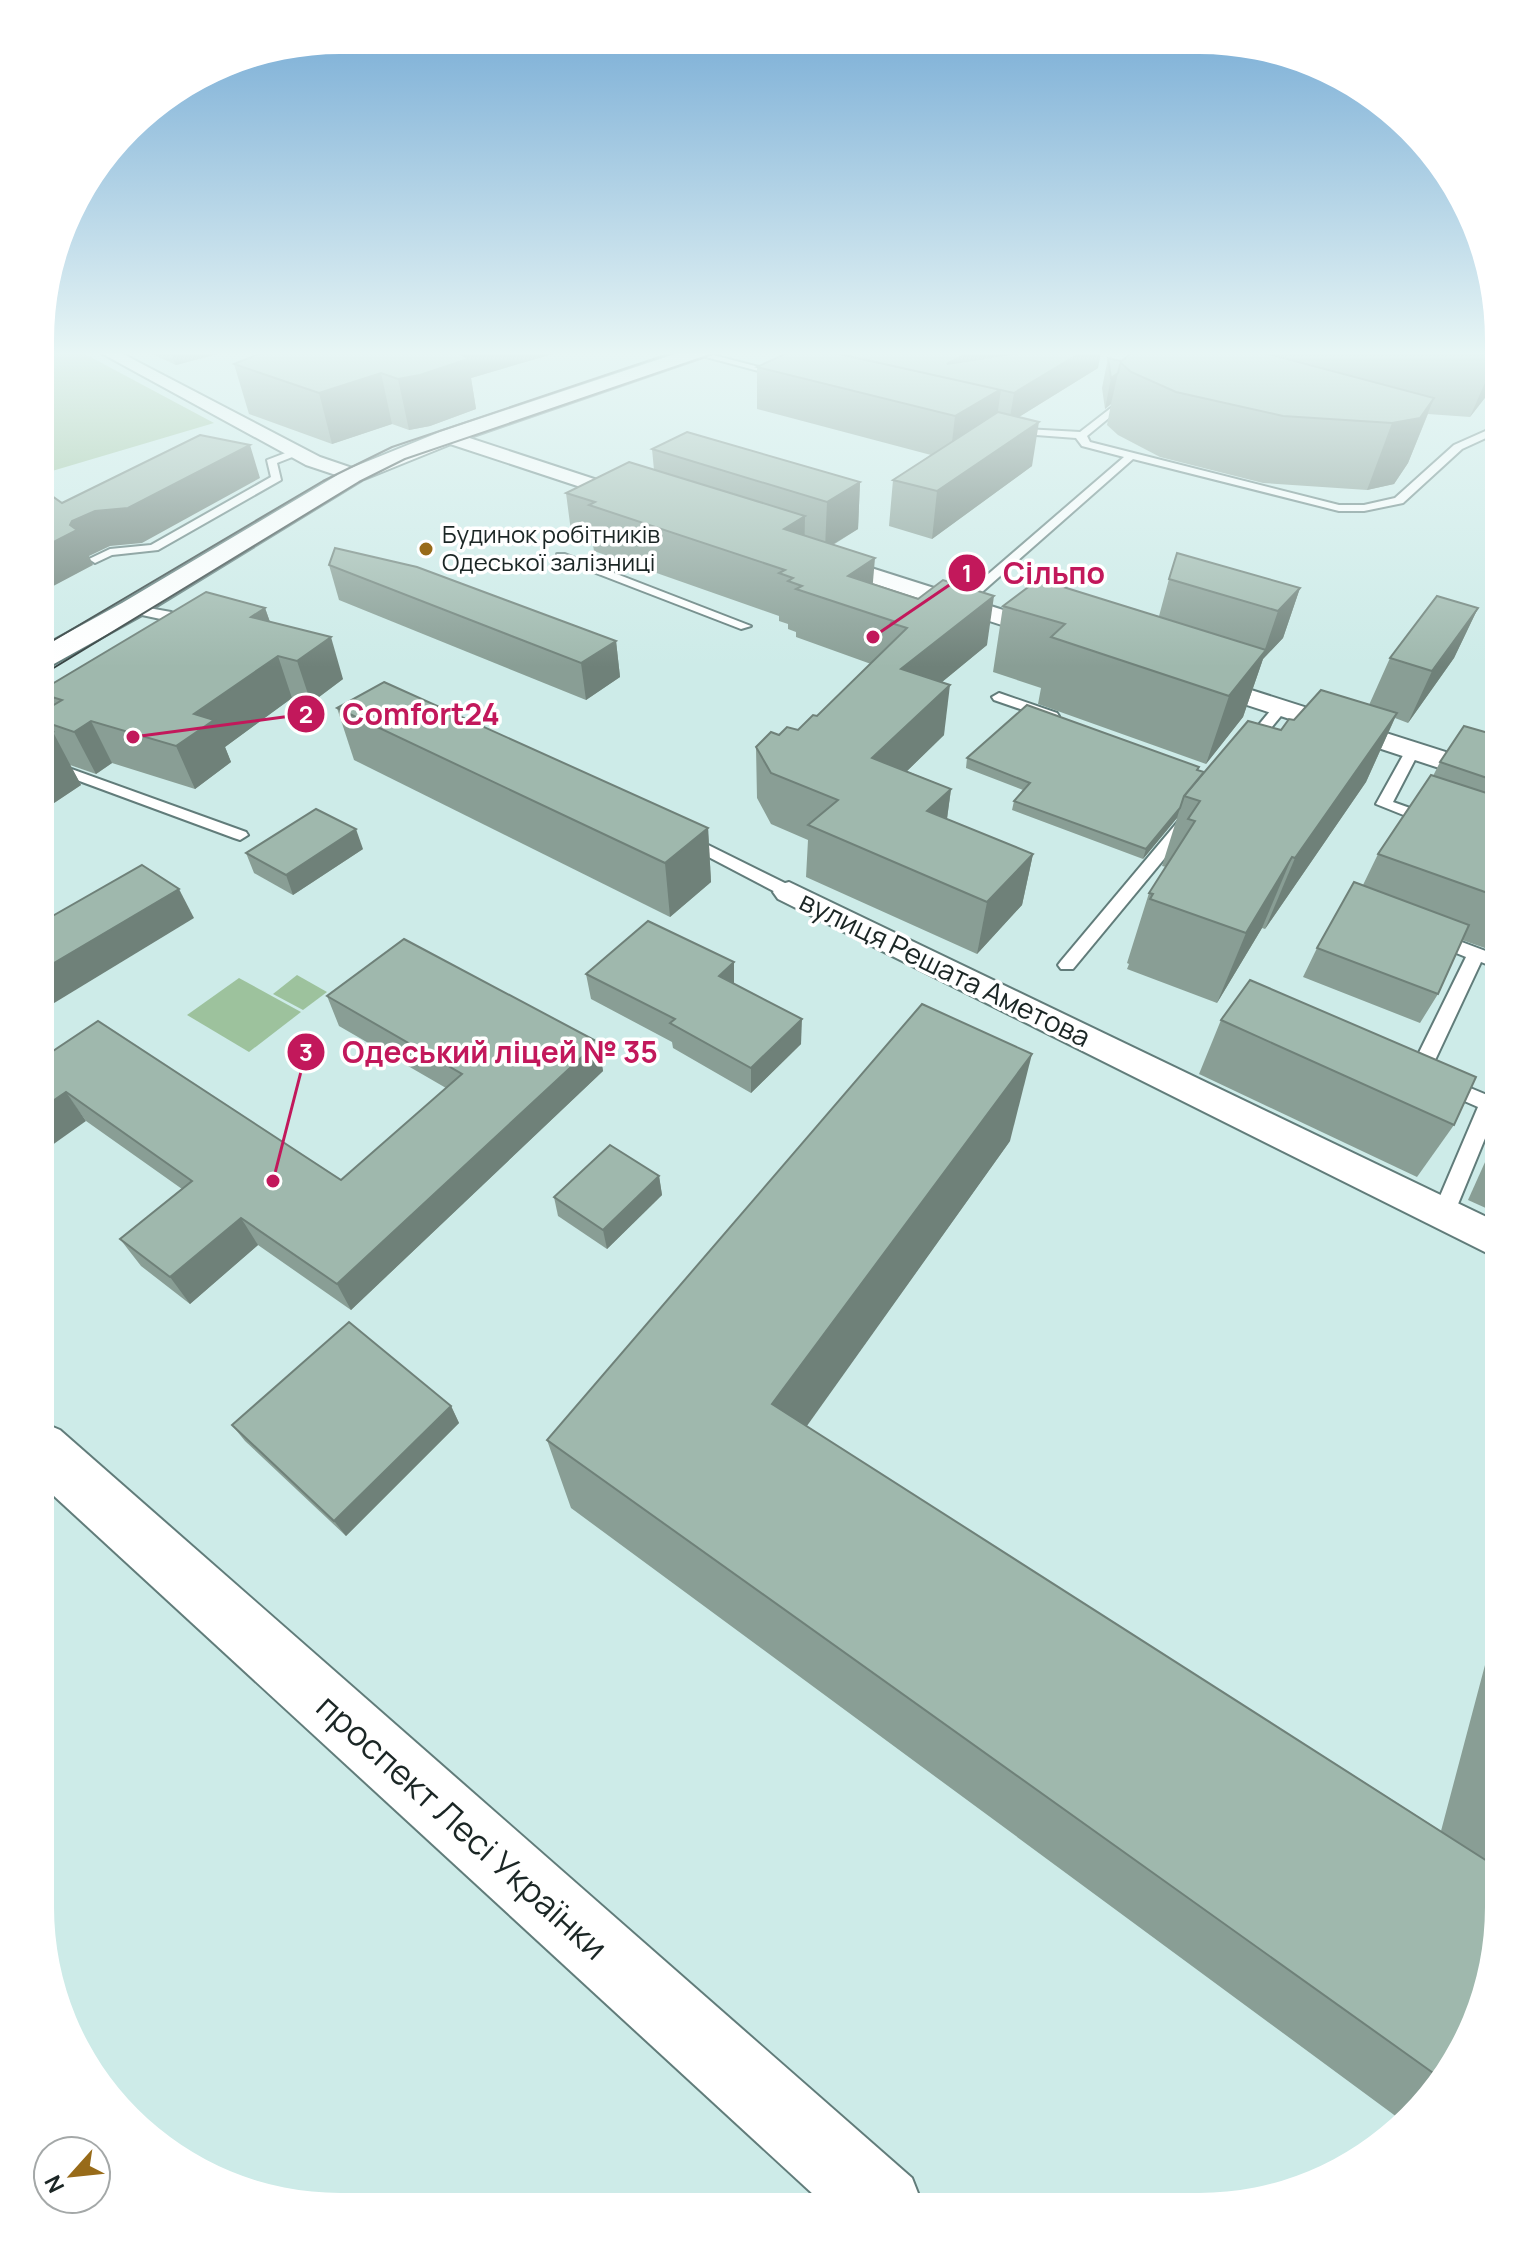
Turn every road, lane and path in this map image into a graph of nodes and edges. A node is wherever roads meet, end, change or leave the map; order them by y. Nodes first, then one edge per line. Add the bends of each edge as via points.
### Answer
1 (281, 458) edge
2 (309, 458) edge
3 (396, 458) edge
4 (511, 458) edge
5 (1129, 458) edge
6 (1143, 458) edge
7 (1448, 458) edge
8 (354, 475) junction
9 (657, 506) edge
10 (800, 552) edge
11 (561, 556) dead end
12 (95, 559) dead end
13 (961, 604) junction
14 (132, 609) junction
15 (745, 626) dead end
16 (161, 637) edge
17 (1067, 639) edge
18 (54, 652) edge
19 (1174, 673) edge
20 (999, 697) dead end
21 (1280, 708) junction
22 (1074, 724) edge
23 (1413, 750) junction
24 (1241, 754) edge
25 (54, 766) edge
26 (1485, 773) edge
27 (1193, 813) edge
28 (1441, 825) edge
29 (677, 834) edge
30 (240, 835) dead end
31 (789, 892) joint
32 (1419, 932) edge
33 (1476, 954) junction
34 (1485, 958) edge
35 (1067, 965) dead end
36 (1485, 1102) edge
37 (1485, 1125) edge
38 (1443, 1215) junction
39 (1485, 1235) edge
40 (54, 1460) edge
41 (870, 2193) edge

1 - 12 lane via 271,462 277,478 154,548 110,552
2 - 8 street
3 - 8 street
4 - 9 street
5 - 13 lane
6 - 7 lane via 1339,508 1399,501
8 - 14 street
10 - 13 street
11 - 15 lane
13 - 17 street
14 - 16 lane via 177,620
14 - 18 street
19 - 21 street
20 - 22 lane
21 - 23 street
21 - 24 lane
23 - 26 street
23 - 28 lane via 1384,804
25 - 30 lane
27 - 35 lane
29 - 31 lane, вулиця Решата Аметова
31 - 38 street, вулиця Решата Аметова
32 - 33 lane
33 - 34 lane
33 - 36 lane via 1412,1070
37 - 38 lane
38 - 39 street, вулиця Решата Аметова
40 - 41 street, проспект Лесі Українки

